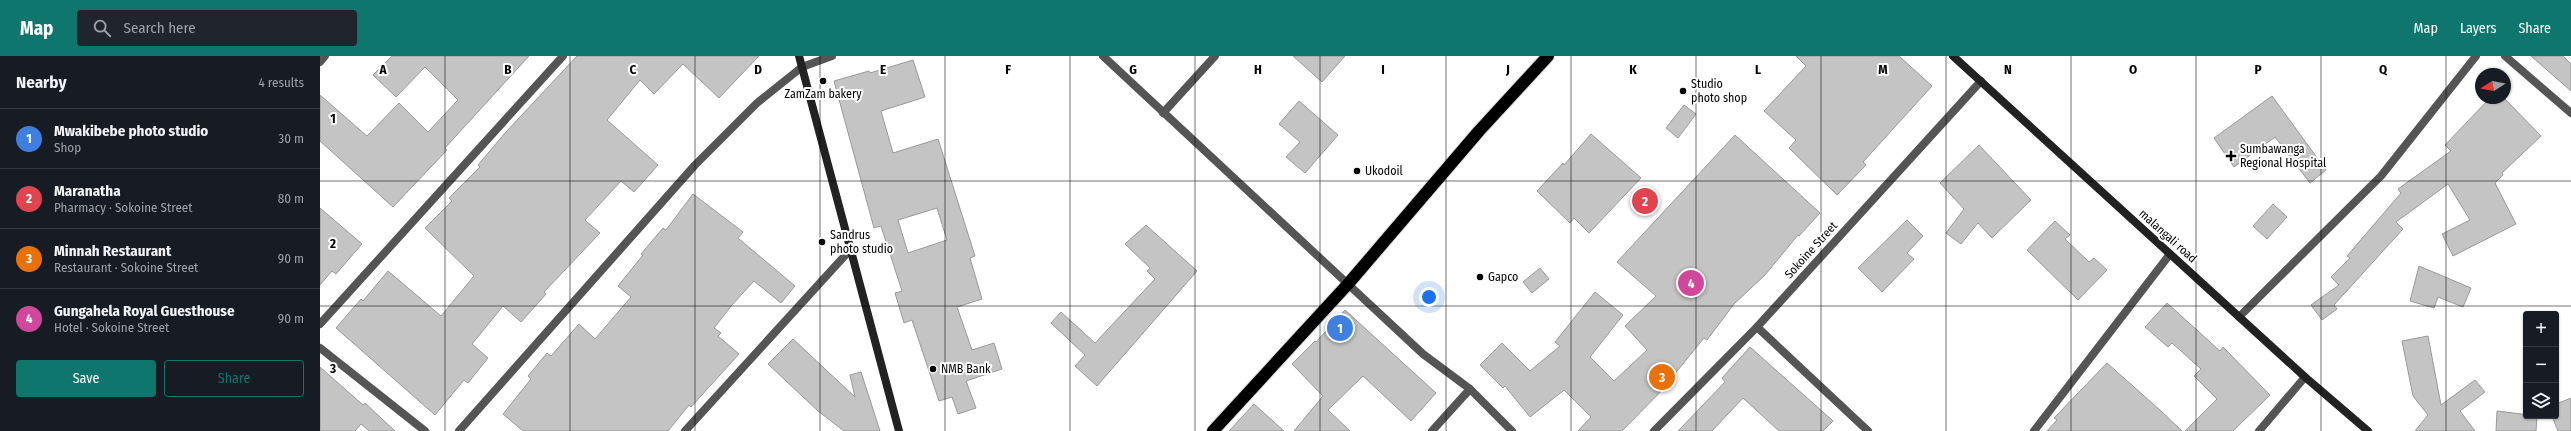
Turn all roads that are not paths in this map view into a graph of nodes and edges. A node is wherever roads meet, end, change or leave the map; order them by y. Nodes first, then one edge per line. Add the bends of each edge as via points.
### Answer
1 (325, 56) edge
2 (563, 56) edge
3 (799, 56) edge
4 (832, 56) edge
5 (1103, 56) edge
6 (1215, 56) edge
7 (1548, 56) edge
8 (1953, 56) edge
9 (2476, 56) edge
10 (2505, 56) edge
11 (320, 62) edge
12 (802, 67) junction
13 (1981, 81) junction
14 (1163, 113) junction
15 (2571, 114) edge
16 (850, 250) junction
17 (2170, 254) junction
18 (1348, 284) junction
19 (2239, 317) junction
20 (320, 324) edge
21 (1757, 327) junction
22 (320, 348) edge
23 (2305, 377) junction
24 (1470, 389) junction
25 (425, 431) edge
26 (459, 431) edge
27 (685, 431) edge
28 (898, 431) edge
29 (1213, 431) edge
30 (1432, 431) edge
31 (1512, 431) edge
32 (1654, 431) edge
33 (1868, 431) edge
34 (2034, 431) edge
35 (2259, 431) edge
36 (2368, 431) edge

1 - 11 street
2 - 20 street
3 - 12 street
4 - 12 street
5 - 14 street
6 - 14 street
7 - 18 highway via 1479,131
8 - 13 street, malangali road
9 - 19 street via 2382,176
10 - 15 street
12 - 16 street
12 - 26 street via 757,103 694,165
13 - 17 street, malangali road
13 - 21 street, Sokoine Street
14 - 18 street
16 - 27 street
16 - 28 street
17 - 19 street, malangali road
17 - 34 street
18 - 24 street via 1423,354
18 - 29 highway
19 - 23 street, malangali road
21 - 32 street, Sokoine Street
21 - 33 street
22 - 25 street
23 - 35 street
23 - 36 street, malangali road
24 - 30 street
24 - 31 street

